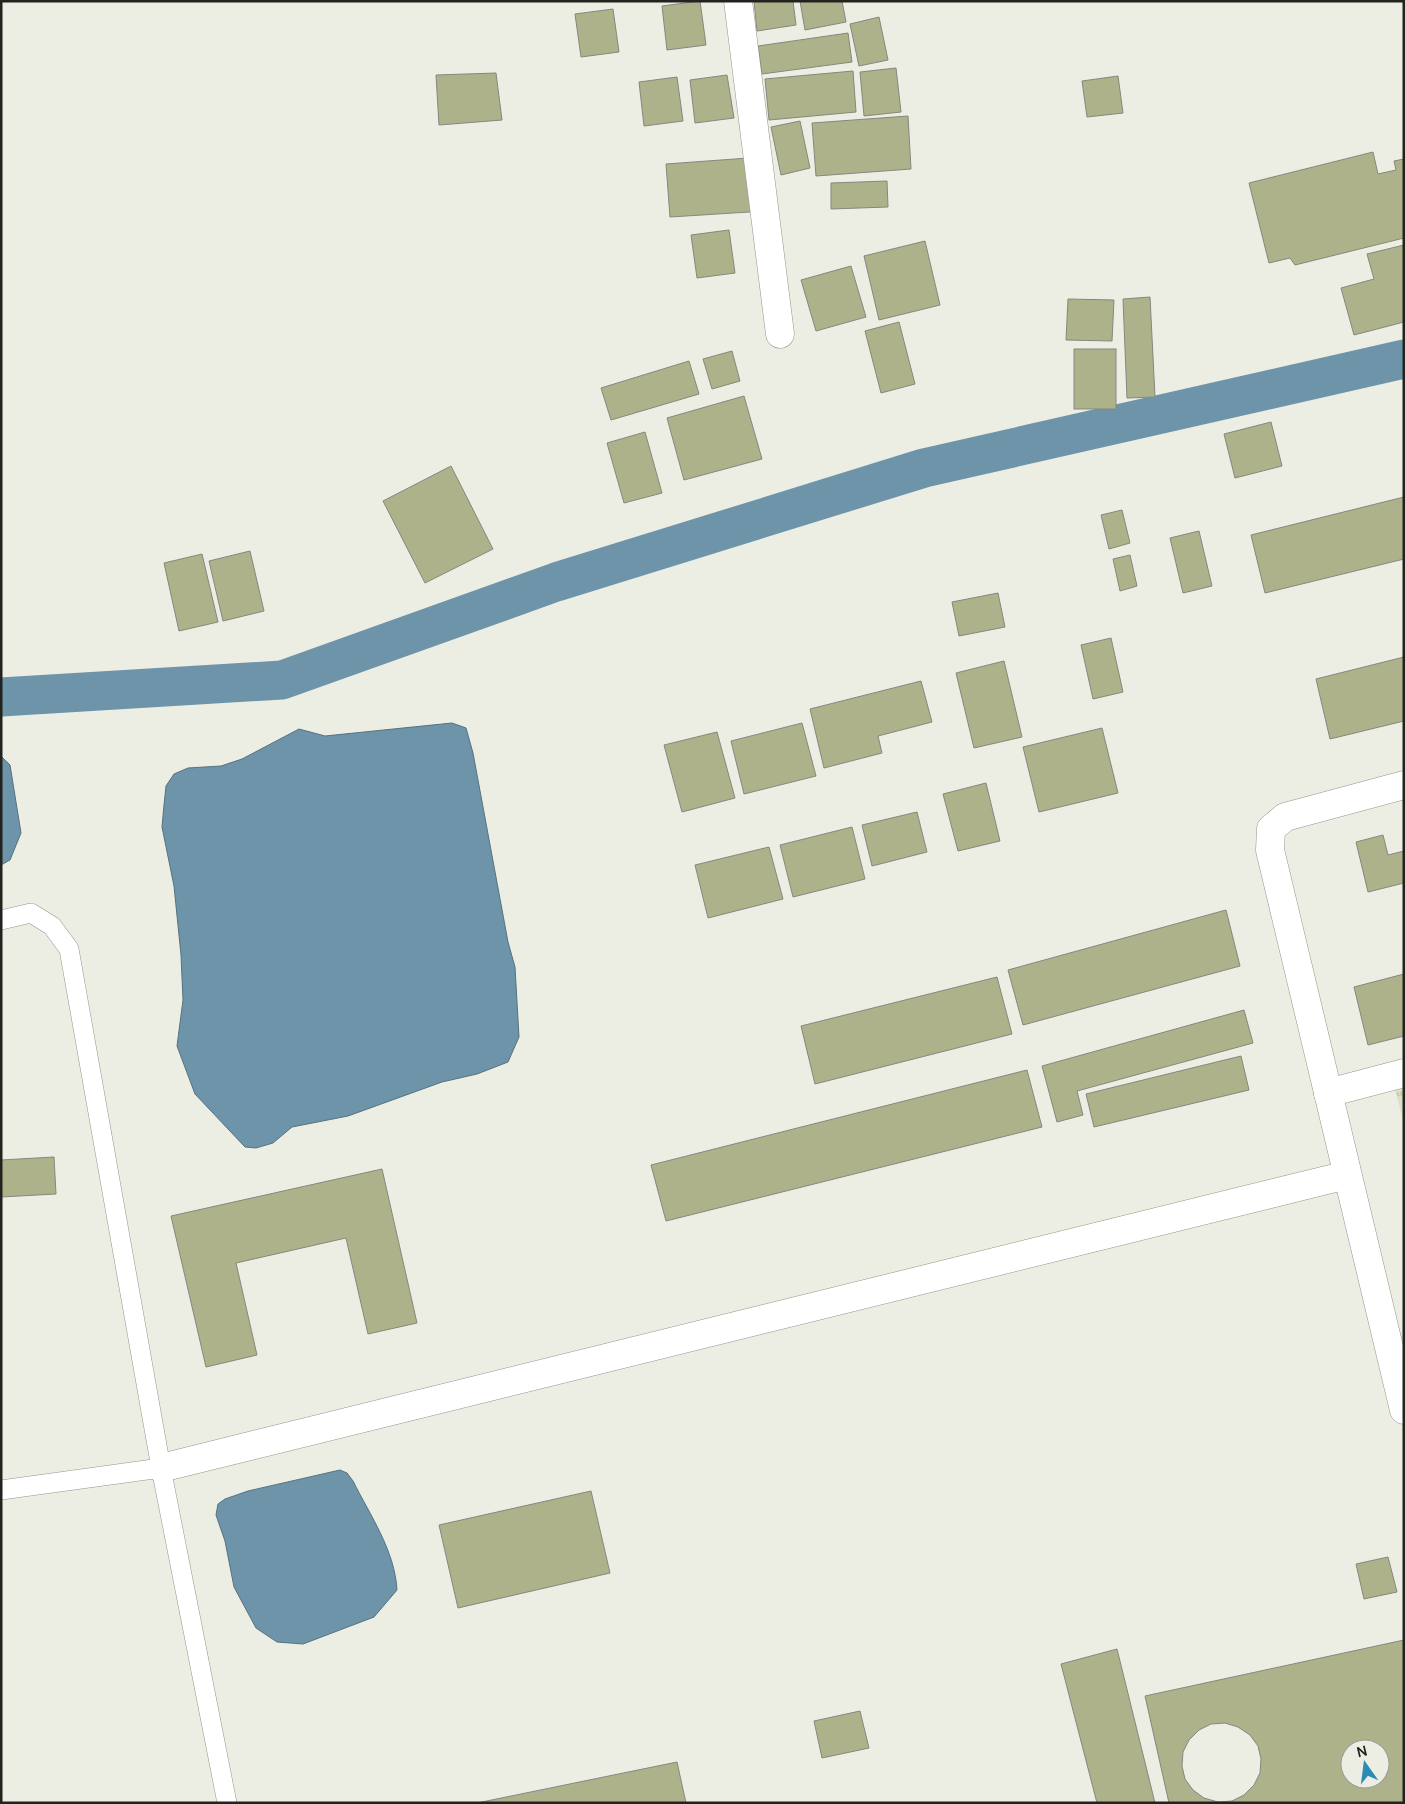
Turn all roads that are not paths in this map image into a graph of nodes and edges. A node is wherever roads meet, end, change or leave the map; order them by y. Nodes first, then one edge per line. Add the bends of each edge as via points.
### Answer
1 (738, 1) edge
2 (780, 334) dead end
3 (1404, 785) edge
4 (1, 920) edge
5 (1404, 1073) edge
6 (1328, 1093) junction
7 (1347, 1175) junction
8 (1404, 1410) edge
9 (161, 1468) junction
10 (1, 1490) edge
11 (227, 1803) edge

1 - 2 street
3 - 6 street via 1285,817 1270,829 1270,850
4 - 9 lane via 31,913 52,926 69,949
5 - 6 street
6 - 7 street
7 - 8 street
7 - 9 street
9 - 10 lane
9 - 11 lane

